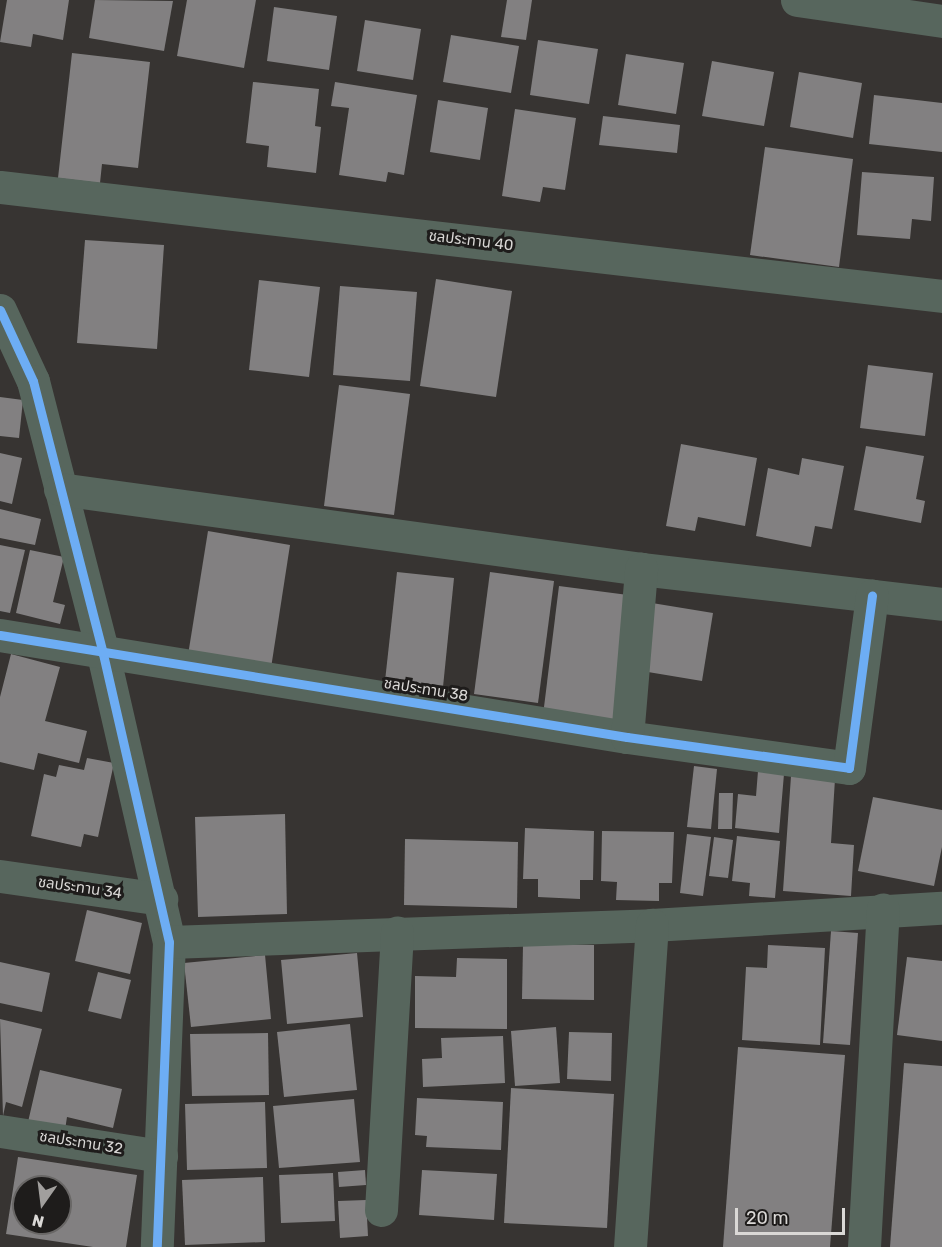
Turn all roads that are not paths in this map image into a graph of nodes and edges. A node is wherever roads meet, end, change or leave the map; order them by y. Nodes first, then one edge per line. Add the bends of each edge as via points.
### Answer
1 (797, 0) edge
2 (942, 21) edge
3 (0, 187) edge
4 (942, 296) edge
5 (0, 310) edge
6 (60, 489) junction
7 (641, 569) junction
8 (872, 596) junction
9 (942, 604) edge
10 (0, 636) edge
11 (103, 654) junction
12 (627, 737) junction
13 (0, 876) edge
14 (161, 899) junction
15 (942, 908) edge
16 (883, 910) junction
17 (652, 924) junction
18 (397, 932) junction
19 (169, 942) junction
20 (0, 1131) edge
21 (161, 1156) junction
22 (381, 1210) dead end
23 (157, 1247) edge
24 (630, 1247) edge
25 (864, 1247) edge

1 - 2 street
3 - 4 street, ชลประทาน 40
5 - 6 street via 33,381
6 - 7 street
6 - 11 street
7 - 8 street
7 - 12 street
8 - 9 street
8 - 12 street, ชลประทาน 38 via 849,768
10 - 11 street, ชลประทาน 38
11 - 12 street, ชลประทาน 38
11 - 14 street
13 - 14 street, ชลประทาน 34
14 - 19 street
15 - 16 street
16 - 17 street
16 - 25 street
17 - 18 street
17 - 24 street
18 - 19 street
18 - 22 street
19 - 21 street
20 - 21 street, ชลประทาน 32
21 - 23 street

